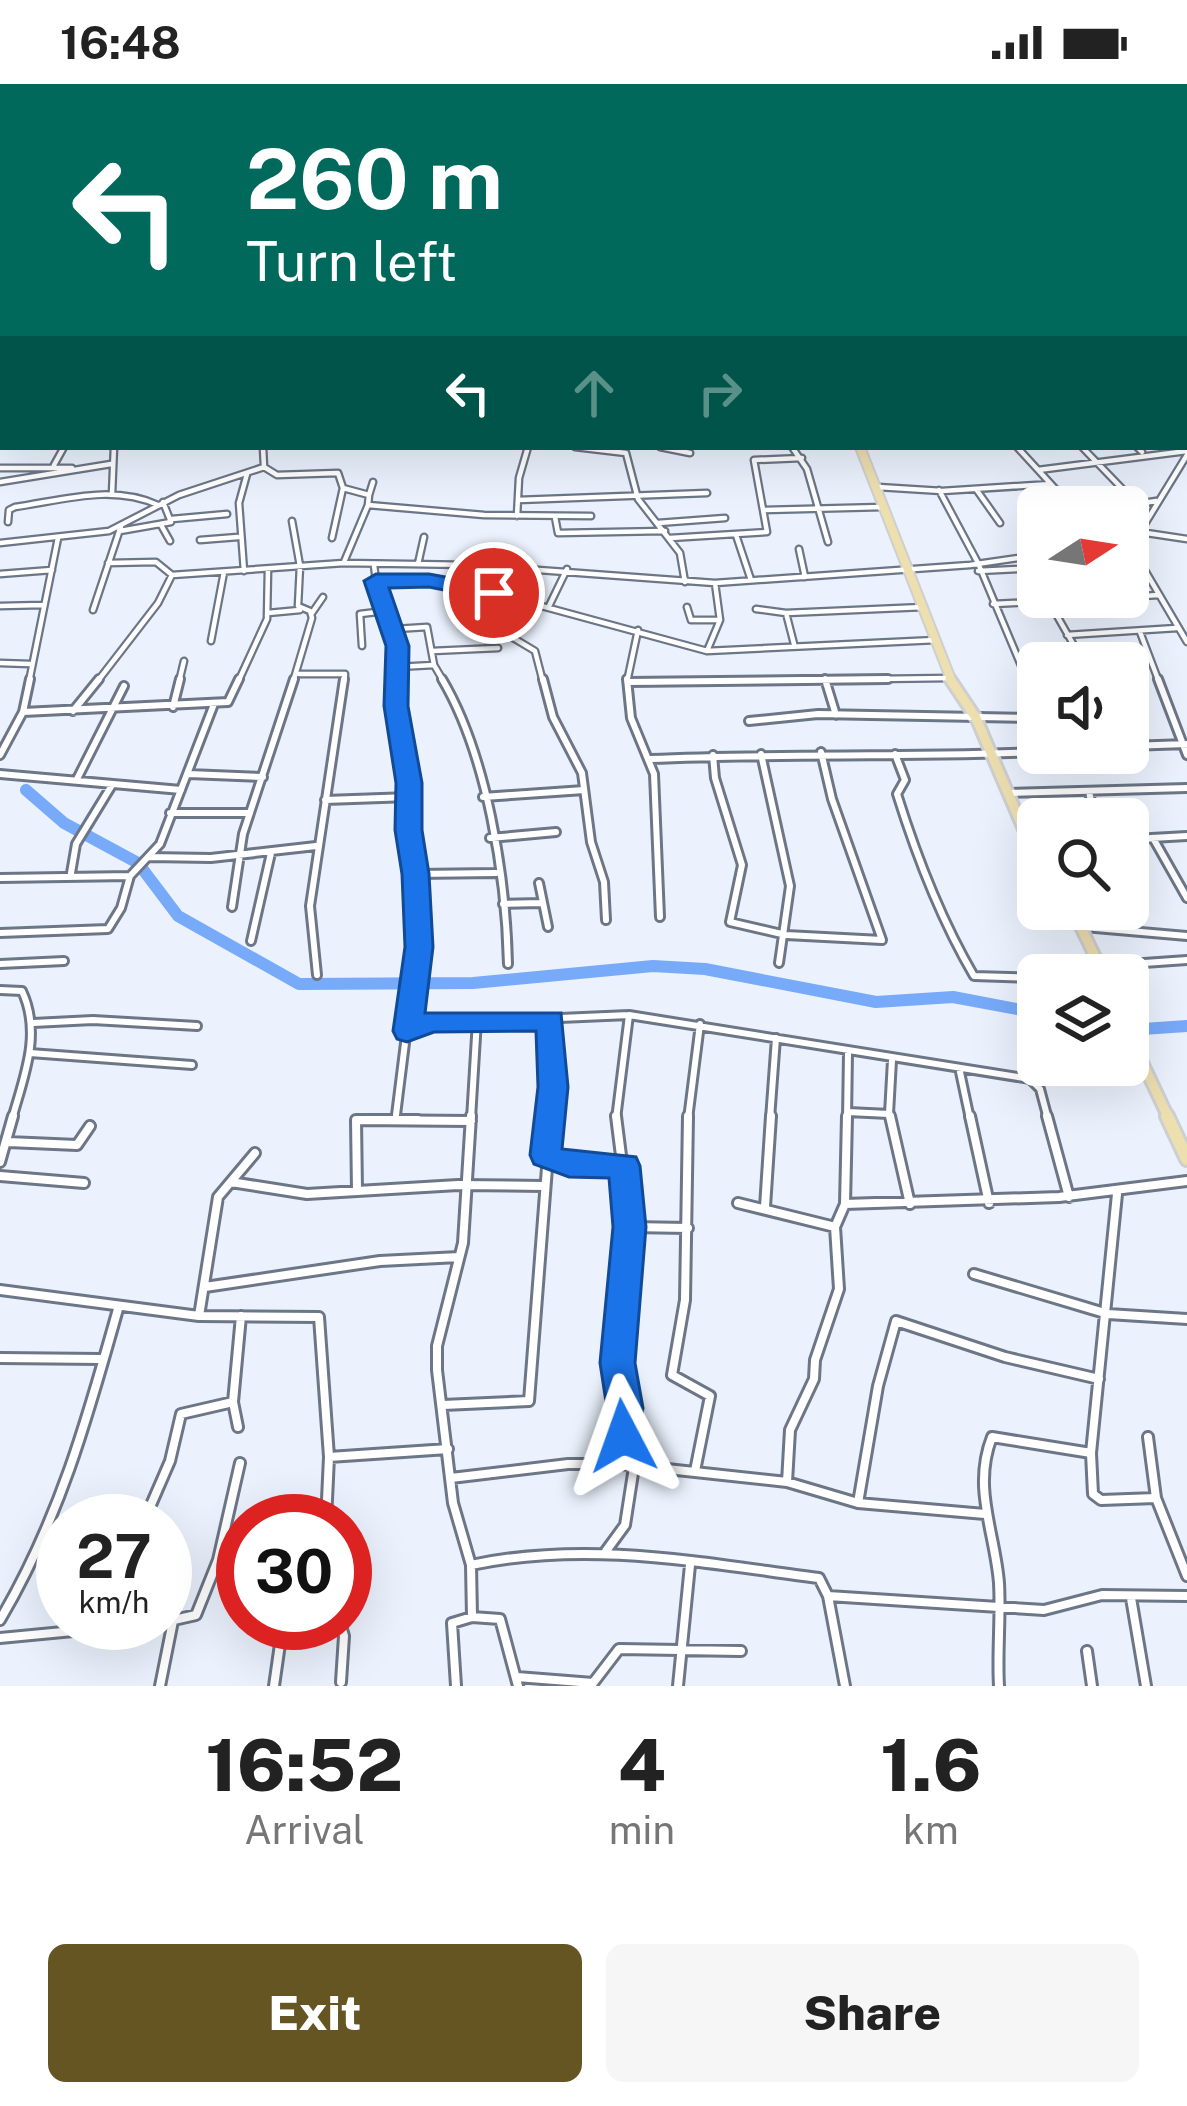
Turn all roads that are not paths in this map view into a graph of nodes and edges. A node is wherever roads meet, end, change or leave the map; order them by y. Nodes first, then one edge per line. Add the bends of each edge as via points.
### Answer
1 (60, 450) edge
2 (113, 450) edge
3 (263, 450) edge
4 (527, 450) edge
5 (600, 450) edge
6 (674, 450) edge
7 (795, 450) edge
8 (861, 450) edge
9 (1020, 450) edge
10 (1085, 450) edge
11 (689, 453) dead end
12 (1187, 453) edge
13 (802, 458) junction
14 (1096, 463) junction
15 (111, 464) junction
16 (54, 465) junction
17 (264, 467) junction
18 (0, 468) edge
19 (76, 468) junction
20 (1038, 470) junction
21 (247, 475) junction
22 (0, 482) edge
23 (373, 482) dead end
24 (1051, 484) joint
25 (1119, 486) edge
26 (878, 487) junction
27 (343, 488) junction
28 (976, 489) junction
29 (939, 490) junction
30 (707, 493) dead end
31 (112, 494) junction
32 (369, 495) junction
33 (638, 499) junction
34 (518, 500) junction
35 (1159, 501) junction
36 (1149, 502) edge
37 (160, 503) junction
38 (368, 505) junction
39 (886, 507) junction
40 (820, 509) junction
41 (764, 510) junction
42 (226, 514) dead end
43 (517, 516) junction
44 (591, 516) dead end
45 (555, 517) junction
46 (725, 518) dead end
47 (1149, 518) edge
48 (172, 519) junction
49 (292, 521) dead end
50 (8, 522) dead end
51 (658, 523) junction
52 (1000, 523) dead end
53 (161, 525) junction
54 (121, 529) junction
55 (1149, 533) edge
56 (667, 534) junction
57 (736, 535) junction
58 (238, 537) junction
59 (58, 538) junction
60 (332, 538) dead end
61 (424, 538) dead end
62 (1187, 539) edge
63 (200, 540) dead end
64 (170, 541) dead end
65 (828, 542) dead end
66 (0, 543) edge
67 (799, 549) dead end
68 (1017, 559) edge
69 (108, 563) junction
70 (344, 563) junction
71 (374, 565) junction
72 (418, 565) junction
73 (301, 566) junction
74 (978, 567) junction
75 (1017, 568) edge
76 (268, 569) junction
77 (567, 569) junction
78 (909, 569) junction
79 (52, 570) junction
80 (244, 571) junction
81 (224, 572) junction
82 (0, 574) edge
83 (172, 575) junction
84 (805, 577) junction
85 (1149, 579) edge
86 (752, 580) junction
87 (376, 581) junction
88 (685, 582) junction
89 (715, 583) junction
90 (508, 596) junction
91 (1149, 596) edge
92 (1158, 596) junction
93 (323, 597) dead end
94 (1017, 602) edge
95 (993, 604) junction
96 (43, 605) junction
97 (0, 606) edge
98 (549, 606) junction
99 (687, 607) dead end
100 (924, 607) junction
101 (756, 609) dead end
102 (93, 610) dead end
103 (299, 610) junction
104 (385, 611) junction
105 (268, 613) junction
106 (312, 613) junction
107 (786, 613) junction
108 (1058, 618) edge
109 (720, 620) junction
110 (1178, 628) junction
111 (395, 629) junction
112 (638, 630) junction
113 (1140, 632) junction
114 (1067, 635) junction
115 (936, 640) junction
116 (212, 641) dead end
117 (1071, 642) edge
118 (1187, 642) edge
119 (794, 644) junction
120 (362, 646) dead end
121 (498, 648) dead end
122 (432, 651) junction
123 (706, 651) junction
124 (1017, 658) edge
125 (184, 661) dead end
126 (0, 663) edge
127 (30, 664) junction
128 (434, 665) junction
129 (397, 668) junction
130 (299, 674) junction
131 (950, 678) junction
132 (825, 679) junction
133 (628, 682) junction
134 (124, 686) dead end
135 (214, 704) junction
136 (173, 707) junction
137 (116, 709) junction
138 (73, 710) junction
139 (23, 712) junction
140 (836, 715) junction
141 (976, 718) junction
142 (1017, 718) edge
143 (749, 721) dead end
144 (1185, 744) edge
145 (1149, 745) edge
146 (820, 752) junction
147 (1017, 753) edge
148 (761, 754) junction
149 (895, 754) junction
150 (0, 755) edge
151 (713, 755) junction
152 (992, 755) junction
153 (1187, 755) edge
154 (650, 759) junction
155 (0, 773) edge
156 (188, 774) junction
157 (263, 776) junction
158 (77, 779) junction
159 (112, 785) junction
160 (1187, 788) edge
161 (181, 790) junction
162 (584, 790) junction
163 (1089, 791) junction
164 (1008, 794) junction
165 (483, 796) junction
166 (410, 797) junction
167 (1090, 798) edge
168 (325, 800) junction
169 (170, 813) junction
170 (250, 813) junction
171 (1017, 815) edge
172 (556, 832) dead end
173 (1187, 836) edge
174 (490, 838) junction
175 (1149, 838) edge
176 (1153, 838) junction
177 (316, 846) junction
178 (271, 853) junction
179 (236, 855) junction
180 (149, 856) junction
181 (71, 873) junction
182 (496, 873) junction
183 (416, 874) junction
184 (130, 876) junction
185 (0, 878) edge
186 (539, 883) dead end
187 (1183, 886) edge
188 (1187, 898) edge
189 (541, 903) junction
190 (503, 904) junction
191 (232, 908) dead end
192 (660, 917) dead end
193 (606, 920) dead end
194 (548, 927) dead end
195 (1118, 930) edge
196 (0, 933) edge
197 (785, 935) junction
198 (1187, 936) edge
199 (251, 941) dead end
200 (1187, 960) edge
201 (64, 961) dead end
202 (779, 963) dead end
203 (0, 964) edge
204 (508, 964) dead end
205 (1149, 965) edge
206 (317, 975) dead end
207 (1017, 978) edge
208 (0, 990) edge
209 (629, 1015) junction
210 (477, 1020) junction
211 (550, 1021) junction
212 (33, 1023) junction
213 (700, 1024) junction
214 (197, 1026) dead end
215 (407, 1031) junction
216 (776, 1037) junction
217 (30, 1053) junction
218 (848, 1053) junction
219 (892, 1060) junction
220 (192, 1065) dead end
221 (960, 1071) junction
222 (1149, 1080) edge
223 (848, 1112) junction
224 (889, 1114) junction
225 (396, 1115) junction
226 (471, 1121) junction
227 (90, 1126) dead end
228 (8, 1142) junction
229 (255, 1153) dead end
230 (545, 1155) junction
231 (1187, 1159) edge
232 (0, 1162) edge
233 (569, 1164) junction
234 (624, 1166) junction
235 (547, 1172) junction
236 (0, 1176) edge
237 (1187, 1180) edge
238 (231, 1182) junction
239 (84, 1183) dead end
240 (469, 1185) junction
241 (544, 1186) junction
242 (357, 1190) junction
243 (1117, 1194) junction
244 (1070, 1197) junction
245 (738, 1203) dead end
246 (988, 1203) junction
247 (845, 1204) junction
248 (910, 1204) junction
249 (764, 1207) junction
250 (630, 1227) junction
251 (835, 1227) junction
252 (688, 1228) junction
253 (459, 1257) junction
254 (974, 1274) dead end
255 (205, 1287) junction
256 (0, 1290) edge
257 (118, 1309) junction
258 (1108, 1314) junction
259 (199, 1316) junction
260 (242, 1316) junction
261 (1187, 1319) edge
262 (0, 1358) edge
263 (101, 1359) junction
264 (1099, 1379) junction
265 (233, 1402) junction
266 (442, 1405) junction
267 (238, 1426) dead end
268 (1148, 1437) dead end
269 (448, 1449) junction
270 (1091, 1453) junction
271 (329, 1457) junction
272 (240, 1463) dead end
273 (621, 1464) junction
274 (634, 1467) junction
275 (695, 1472) junction
276 (451, 1478) junction
277 (787, 1482) junction
278 (156, 1494) edge
279 (327, 1494) edge
280 (1156, 1498) junction
281 (858, 1503) junction
282 (985, 1514) junction
283 (606, 1550) junction
284 (691, 1564) junction
285 (471, 1565) junction
286 (1187, 1576) edge
287 (828, 1596) junction
288 (1187, 1596) edge
289 (1131, 1598) junction
290 (999, 1606) junction
291 (192, 1616) edge
292 (472, 1617) junction
293 (0, 1620) edge
294 (36, 1633) edge
295 (0, 1637) edge
296 (163, 1650) edge
297 (279, 1650) edge
298 (343, 1650) edge
299 (741, 1651) dead end
300 (681, 1652) junction
301 (1087, 1652) dead end
302 (341, 1682) dead end
303 (518, 1682) edge
304 (160, 1686) edge
305 (274, 1686) edge
306 (457, 1686) edge
307 (678, 1686) edge
308 (844, 1686) edge
309 (999, 1686) edge
310 (1092, 1686) edge
311 (1146, 1686) edge

1 - 16 street
2 - 15 street
3 - 17 street
4 - 34 street
5 - 33 street via 626,453
6 - 11 street
7 - 13 street
8 - 26 main road
9 - 20 street
10 - 14 street
12 - 14 street
12 - 35 street
13 - 40 street
13 - 41 street via 754,460
14 - 20 street
14 - 25 street
15 - 19 street
15 - 31 street
16 - 18 street
16 - 19 street
17 - 21 street
17 - 27 street via 277,476 338,473
19 - 22 street
20 - 24 street
21 - 37 street
21 - 58 street
23 - 32 street
24 - 28 street
26 - 29 street
26 - 39 main road
27 - 32 street
27 - 60 street
28 - 29 street
28 - 52 street
29 - 74 street
30 - 33 street
31 - 37 street
31 - 50 street via 15,507
32 - 38 street
33 - 34 street
33 - 51 street
34 - 43 street
35 - 36 street
35 - 47 street
37 - 48 street
37 - 54 street
38 - 43 street
38 - 70 street
39 - 40 street
39 - 78 main road
40 - 41 street
40 - 65 street
41 - 57 street via 767,532
42 - 48 street
43 - 45 street
44 - 45 street
45 - 56 street via 558,533
46 - 51 street
48 - 53 street
49 - 73 street
51 - 56 street
53 - 54 street
53 - 64 street
54 - 59 street
54 - 69 street
55 - 62 street
56 - 57 street
56 - 88 street
57 - 86 street
58 - 63 street
58 - 80 street
59 - 66 street
59 - 79 street
61 - 72 street
67 - 84 street
68 - 74 street
69 - 83 street via 156,562
69 - 102 street
70 - 71 street
70 - 73 street
71 - 72 street
71 - 87 street
72 - 77 street
73 - 76 street
73 - 103 street
74 - 75 street
74 - 78 street
74 - 95 street
76 - 80 street
76 - 105 street
77 - 88 street
77 - 98 street
78 - 84 street
78 - 100 main road
79 - 82 street
79 - 96 street
80 - 81 street
81 - 83 street
81 - 116 street
83 - 138 street via 165,600
84 - 86 street
85 - 92 street
86 - 89 street
87 - 90 street
87 - 104 street
88 - 89 street
89 - 109 street
90 - 98 street
90 - 162 street via 510,637 535,651
91 - 92 street
92 - 110 street
93 - 106 street
94 - 95 street
95 - 124 street
96 - 97 street
96 - 127 street
98 - 112 street
99 - 109 street via 691,620
100 - 107 street
100 - 115 main road
101 - 107 street
103 - 105 street
103 - 106 street
104 - 111 street
104 - 120 street via 360,614
105 - 135 street via 232,700
106 - 130 street
107 - 119 street
108 - 114 street
109 - 123 street
110 - 113 street
110 - 118 street
111 - 122 street via 427,627
111 - 129 street
112 - 123 street
112 - 133 street via 624,659
113 - 114 street
113 - 144 street
114 - 117 street
115 - 119 street
115 - 131 main road
119 - 123 street
121 - 122 street
122 - 128 street
125 - 136 street
126 - 127 street
127 - 139 street
128 - 129 street
128 - 165 street via 469,731
129 - 166 street
130 - 157 street
130 - 168 street via 345,674
131 - 132 street
131 - 141 main road
132 - 133 street
132 - 140 street
133 - 154 street via 635,730
134 - 137 street
135 - 136 street
135 - 156 street
136 - 137 street
137 - 138 street
137 - 158 street
138 - 139 street
139 - 150 street
140 - 141 street
140 - 143 street
141 - 142 street
141 - 152 main road
144 - 145 street
144 - 153 street
146 - 148 street
146 - 149 street
146 - 197 street via 884,938
147 - 152 street
148 - 151 street
148 - 197 street via 790,886
149 - 152 street
149 - 207 street via 905,780 897,794 941,920 977,978
151 - 154 street
151 - 197 street via 742,865 728,920
152 - 164 main road
154 - 192 street
155 - 158 street
156 - 157 street
156 - 161 street
157 - 170 street
158 - 159 street
159 - 161 street
159 - 181 street via 80,838
160 - 163 street
161 - 169 street
162 - 165 street
162 - 193 street
163 - 164 street
163 - 167 street
164 - 171 main road
165 - 174 street
166 - 168 street
166 - 183 street
168 - 177 street
169 - 170 street
169 - 180 street
170 - 179 street
172 - 174 street
173 - 176 street
174 - 182 street
175 - 176 street
176 - 187 street
177 - 178 street
177 - 206 street via 310,906
178 - 179 street
178 - 199 street
179 - 180 street
179 - 191 street
180 - 184 street
181 - 184 street
181 - 185 street
182 - 183 street
182 - 190 street
183 - 215 street via 419,947
184 - 196 street via 108,929
186 - 189 street
187 - 188 street
189 - 190 street
189 - 194 street
190 - 204 street
195 - 198 street
197 - 202 street
200 - 205 street
201 - 203 street
208 - 212 street via 22,991
209 - 211 street
209 - 213 street
209 - 234 street via 616,1117
210 - 211 street
210 - 215 street
210 - 226 street
211 - 230 street
212 - 214 street
212 - 217 street
213 - 216 street
213 - 252 street via 686,1135
215 - 225 street
216 - 218 street
216 - 249 street
217 - 220 street
217 - 228 street
218 - 219 street
218 - 223 street
219 - 221 street
219 - 224 street
221 - 244 street via 1037,1083
221 - 246 street
222 - 231 main road
223 - 224 street
223 - 247 street
224 - 248 street
225 - 226 street
225 - 242 street via 356,1120
226 - 240 street
227 - 228 street via 77,1145
228 - 232 street
229 - 238 street
230 - 233 street
230 - 235 street
233 - 234 street
233 - 235 street
234 - 250 street
235 - 241 street
236 - 239 street
237 - 243 street
238 - 242 street via 308,1194
238 - 255 street via 218,1197
240 - 241 street
240 - 242 street
240 - 253 street
241 - 266 street via 529,1401
243 - 244 street
243 - 258 street
244 - 246 street
245 - 249 street
246 - 248 street
247 - 248 street
247 - 251 street
249 - 251 street
250 - 252 street
250 - 273 street via 617,1363 625,1408
251 - 277 street via 839,1288 814,1379 790,1430
252 - 275 street via 673,1375 710,1396
253 - 255 street
253 - 266 street via 437,1346
254 - 258 street
255 - 259 street
256 - 257 street via 97,1299
257 - 259 street
257 - 263 street
258 - 261 street
258 - 264 street
259 - 260 street
260 - 265 street
260 - 271 street via 319,1316
262 - 263 street
263 - 293 street via 75,1464
264 - 270 street
264 - 281 street via 896,1321
265 - 267 street
265 - 278 street via 181,1414
266 - 269 street
268 - 280 street
269 - 271 street
269 - 276 street
270 - 280 street via 1093,1494 1101,1500
270 - 282 street via 992,1437
271 - 279 street
272 - 291 street via 225,1537
273 - 274 street
273 - 276 street
274 - 275 street
274 - 283 street via 625,1528
275 - 277 street
276 - 285 street
277 - 281 street
280 - 286 street
281 - 282 street
282 - 290 street
283 - 284 street
283 - 285 street
284 - 287 street via 819,1578
284 - 300 street
285 - 292 street
287 - 290 street
287 - 308 street
288 - 289 street
289 - 290 street via 1102,1595 1044,1610
289 - 311 street
290 - 309 street
292 - 303 street via 500,1619
292 - 306 street via 452,1623
294 - 295 street
296 - 304 street
297 - 305 street
298 - 302 street
299 - 300 street
300 - 303 street via 620,1649 593,1683
300 - 307 street
301 - 310 street

